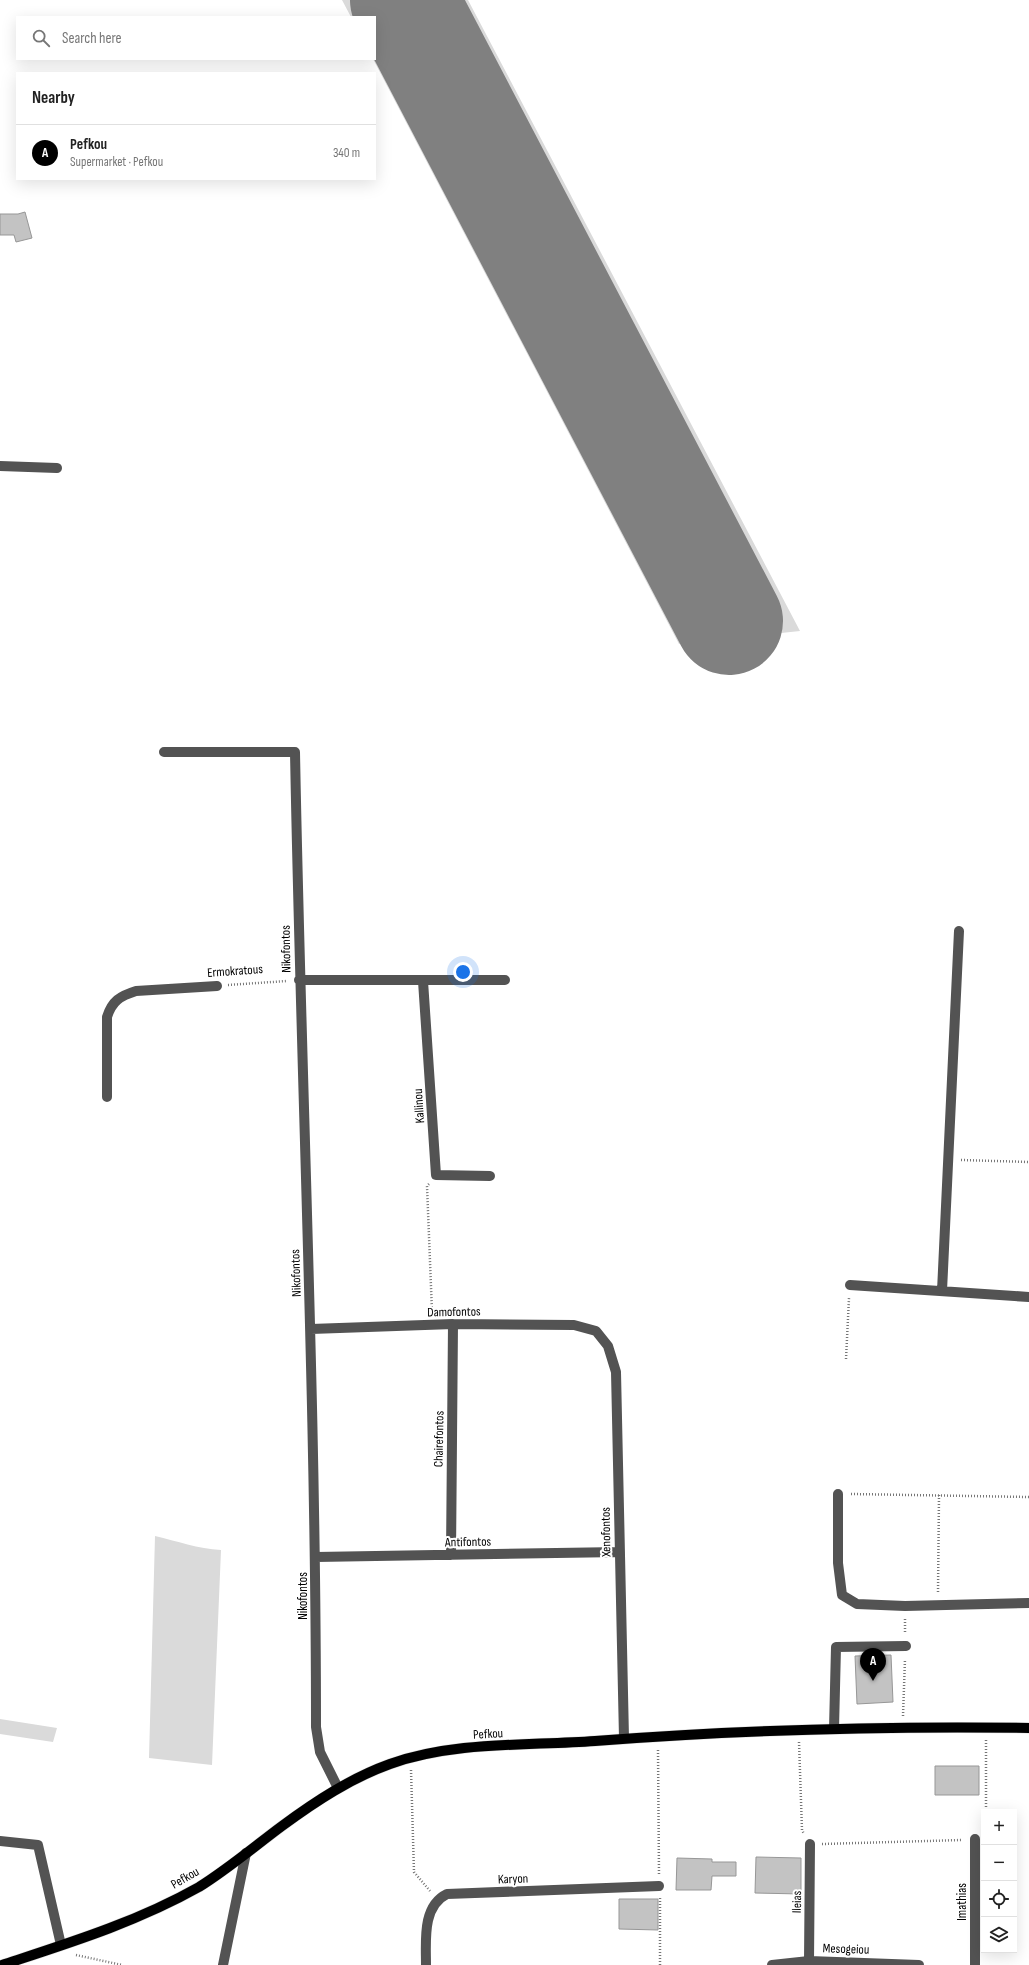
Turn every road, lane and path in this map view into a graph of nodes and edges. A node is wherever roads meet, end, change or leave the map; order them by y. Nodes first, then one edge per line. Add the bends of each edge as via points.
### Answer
1 (0, 466) edge
2 (57, 468) dead end
3 (164, 752) dead end
4 (959, 931) dead end
5 (299, 980) junction
6 (506, 980) dead end
7 (423, 982) junction
8 (217, 986) joint
9 (107, 1098) dead end
10 (948, 1160) junction
11 (1029, 1162) edge
12 (436, 1175) junction
13 (490, 1176) dead end
14 (850, 1285) joint
15 (942, 1291) junction
16 (1029, 1297) edge
17 (453, 1324) junction
18 (432, 1325) junction
19 (311, 1329) junction
20 (596, 1331) joint
21 (846, 1359) dead end
22 (838, 1494) joint
23 (939, 1496) junction
24 (1029, 1497) edge
25 (620, 1552) junction
26 (451, 1555) junction
27 (316, 1557) junction
28 (1029, 1603) edge
29 (938, 1605) junction
30 (905, 1606) junction
31 (906, 1646) junction
32 (986, 1727) junction
33 (834, 1728) junction
34 (903, 1728) junction
35 (1029, 1728) edge
36 (798, 1730) junction
37 (658, 1736) junction
38 (624, 1738) junction
39 (410, 1758) junction
40 (338, 1788) junction
41 (986, 1809) edge
42 (975, 1839) joint
43 (0, 1841) edge
44 (810, 1844) junction
45 (246, 1854) junction
46 (659, 1886) junction
47 (437, 1899) junction
48 (61, 1945) junction
49 (72, 1954) dead end
50 (809, 1961) junction
51 (2, 1965) edge
52 (122, 1965) edge
53 (223, 1965) edge
54 (426, 1965) edge
55 (660, 1965) edge
56 (772, 1965) edge
57 (897, 1965) edge
58 (919, 1965) edge
59 (975, 1965) edge

1 - 2 street
3 - 5 street, Nikofontos via 295,752
4 - 10 street
5 - 7 street
5 - 8 path, Ermokratous
5 - 19 street, Nikofontos
6 - 7 street
7 - 12 street, Kallinou
8 - 9 street, Ermokratous via 136,991 117,999 110,1007 107,1017
10 - 11 path
10 - 15 street
12 - 13 street
12 - 18 path via 427,1186
14 - 15 street
14 - 21 path
15 - 16 street
17 - 18 street, Damofontos
17 - 20 street, Damofontos via 574,1325
17 - 26 street, Chairefontos
18 - 19 street, Damofontos
19 - 27 street, Nikofontos
20 - 25 street, Xenofontos via 608,1346 616,1372
22 - 23 path
22 - 30 street via 838,1563 842,1595 857,1604
23 - 24 path
23 - 29 path
25 - 26 street, Antifontos
25 - 38 street, Xenofontos
26 - 27 street, Antifontos
27 - 40 street, Nikofontos via 316,1727 320,1752
28 - 29 street
29 - 30 street
30 - 31 path
31 - 33 street via 836,1647
31 - 34 path
32 - 34 main road, Pefkou
32 - 35 main road, Pefkou
32 - 41 path
33 - 34 main road, Pefkou
33 - 36 main road, Pefkou
36 - 37 main road, Pefkou
36 - 44 path via 802,1830
37 - 38 main road, Pefkou
37 - 46 path
38 - 39 main road, Pefkou via 453,1749
39 - 40 main road, Pefkou via 364,1774
39 - 47 path via 414,1872
40 - 45 main road, Pefkou via 284,1824
42 - 44 path
42 - 59 street, Imathias
43 - 48 street via 38,1845
44 - 50 street, Ileias
45 - 48 main road, Pefkou via 201,1885 155,1910 105,1931
45 - 53 street
46 - 47 street, Karyon via 447,1894
46 - 55 path
47 - 54 street via 431,1908 427,1929
48 - 51 main road, Pefkou
49 - 52 path
50 - 56 street, Mesogeiou
50 - 57 street, Mesogeiou
57 - 58 street, Mesogeiou

